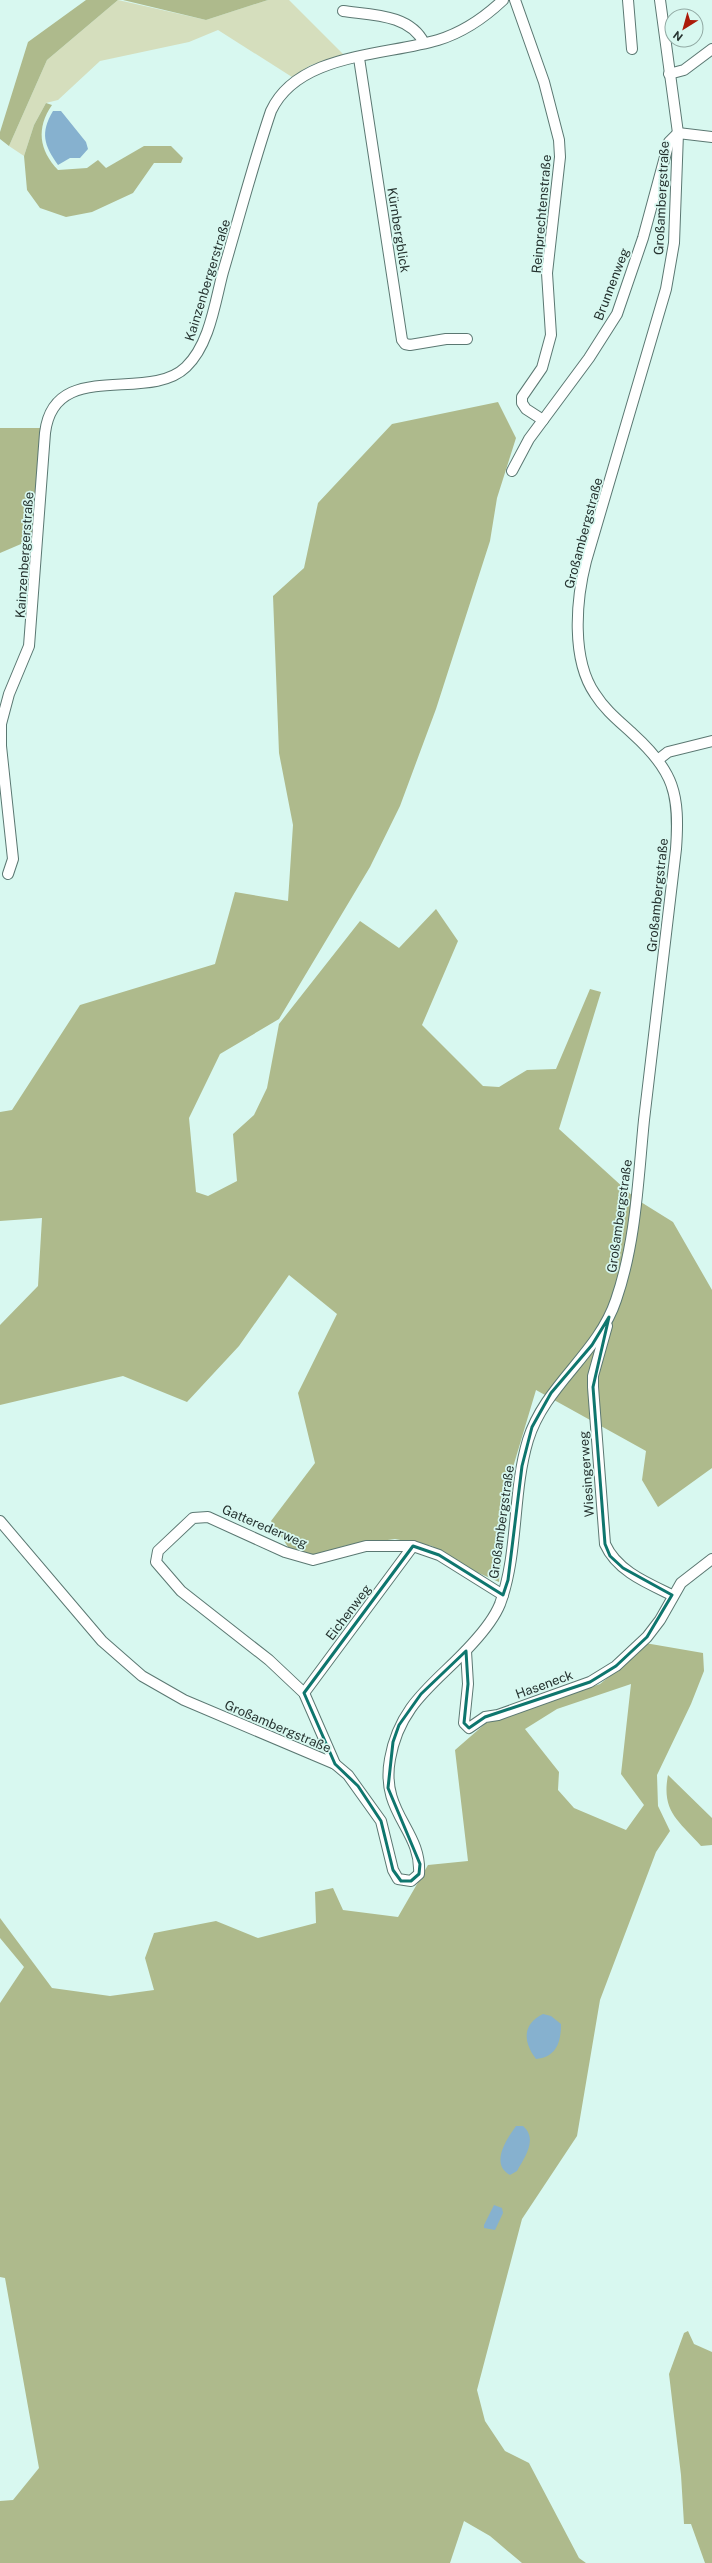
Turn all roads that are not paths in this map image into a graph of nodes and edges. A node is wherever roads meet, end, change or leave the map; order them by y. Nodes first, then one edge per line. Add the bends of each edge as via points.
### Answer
1 (502, 0) edge
2 (515, 0) edge
3 (628, 0) edge
4 (660, 0) edge
5 (344, 11) dead end
6 (424, 43) junction
7 (632, 49) dead end
8 (712, 49) edge
9 (360, 58) junction
10 (669, 74) junction
11 (678, 133) junction
12 (712, 137) edge
13 (467, 339) dead end
14 (543, 420) junction
15 (512, 471) dead end
16 (712, 741) edge
17 (660, 759) junction
18 (8, 874) dead end
19 (609, 1317) junction
20 (0, 1521) edge
21 (413, 1546) junction
22 (712, 1559) edge
23 (503, 1594) junction
24 (672, 1595) junction
25 (466, 1651) junction
26 (304, 1693) junction
27 (335, 1764) junction

1 - 6 street, Kainzenbergerstraße via 473,25 439,40
2 - 14 street, Reinprechtenstraße via 544,82 560,140 547,273 551,335 542,368 522,397 526,409
3 - 7 street
4 - 10 street, Großambergstraße
5 - 6 street via 398,20 418,34
6 - 9 street, Kainzenbergerstraße
8 - 10 street via 684,70
9 - 13 street, Kürnbergblick via 402,340 405,344 410,344
9 - 18 street, Kainzenbergerstraße via 319,67 305,74 293,82 275,102 266,125 205,335 191,362 177,374 160,380 77,390 57,404 48,417 29,646 9,694 1,724 13,858
10 - 11 street, Großambergstraße
11 - 12 street
11 - 14 street, Brunnenweg via 668,142 643,238 617,314
11 - 17 street, Großambergstraße via 674,243 666,289 586,561 577,620 585,673 594,694 615,718
14 - 15 street, Brunnenweg via 529,438
16 - 17 street via 668,752
17 - 19 street, Großambergstraße via 675,792 678,822 676,849 629,1251 622,1281
19 - 23 street, Großambergstraße via 592,1345 551,1393 532,1427 522,1466 508,1580
19 - 24 street, Wiesingerweg via 593,1376 605,1544 610,1556 623,1568
20 - 27 street, Großambergstraße via 102,1641 142,1676 184,1700
21 - 23 street, Gatterederweg via 439,1556
21 - 26 street, Eichenweg
21 - 26 street, Gatterederweg via 366,1546 313,1560 285,1552 208,1516 193,1518 158,1551 156,1562 181,1591 263,1655
22 - 24 street via 681,1583
23 - 25 street, Großambergstraße via 493,1618
24 - 25 street, Haseneck via 660,1620 647,1637 616,1666 590,1682 498,1715 485,1717 469,1728 464,1723 468,1684
25 - 27 street, Großambergstraße via 421,1694 399,1725 393,1742 388,1788 395,1810 419,1857 419,1874 411,1881 398,1879 393,1870 381,1821 358,1786
26 - 27 street, Gatterederweg

